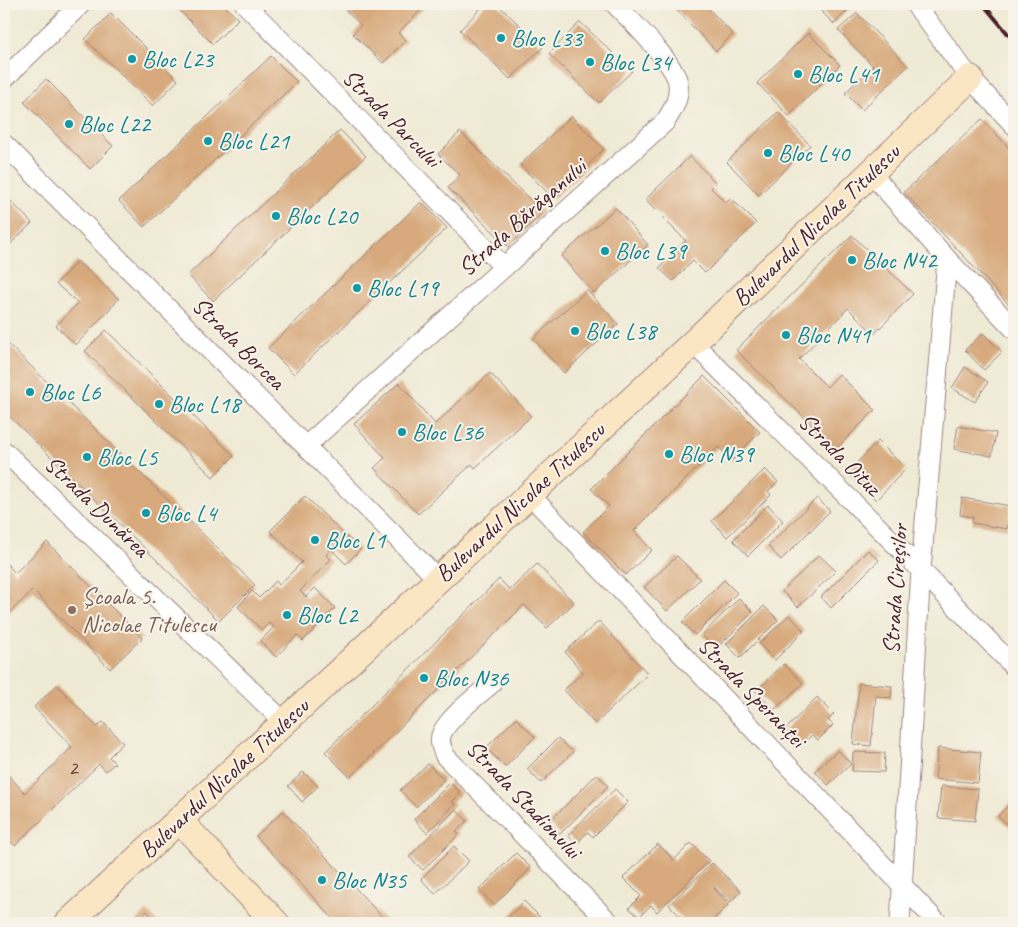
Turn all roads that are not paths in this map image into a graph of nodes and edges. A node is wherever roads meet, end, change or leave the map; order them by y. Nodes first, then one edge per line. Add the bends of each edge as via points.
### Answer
1 (81, 4) edge
2 (244, 4) edge
3 (616, 4) edge
4 (915, 4) edge
5 (970, 78) junction
6 (4, 79) edge
7 (1014, 125) edge
8 (4, 144) edge
9 (871, 173) junction
10 (947, 259) junction
11 (504, 267) junction
12 (1014, 329) edge
13 (692, 343) junction
14 (306, 446) junction
15 (4, 451) edge
16 (529, 494) junction
17 (921, 570) junction
18 (437, 578) junction
19 (1014, 667) edge
20 (490, 684) dead end
21 (284, 722) junction
22 (179, 820) junction
23 (902, 886) junction
24 (68, 923) edge
25 (276, 923) edge
26 (610, 923) edge
27 (900, 923) edge
28 (938, 923) edge

1 - 6 street
2 - 11 street, Strada Parcului
3 - 11 street, Strada Bărăganului via 669,64 678,81 675,107 665,122
4 - 5 street
5 - 7 street
5 - 9 main road, Bulevardul Nicolae Titulescu
8 - 14 street, Strada Borcea
9 - 10 street
9 - 13 main road, Bulevardul Nicolae Titulescu
10 - 12 street
10 - 17 street, Strada Cireșilor
11 - 14 street, Strada Bărăganului
13 - 16 main road, Bulevardul Nicolae Titulescu
13 - 17 street, Strada Oituz
14 - 18 street, Strada Borcea
15 - 21 street, Strada Dunărea
16 - 18 main road, Bulevardul Nicolae Titulescu
16 - 23 street, Strada Speranței
17 - 19 street, Strada Oituz
17 - 23 street, Strada Cireșilor
18 - 21 main road, Bulevardul Nicolae Titulescu
20 - 26 street, Strada Stadionului via 449,722 442,733 440,743 445,756
21 - 22 main road, Bulevardul Nicolae Titulescu
22 - 24 main road, Bulevardul Nicolae Titulescu
22 - 25 main road
23 - 27 street, Strada Cireșilor
23 - 28 street, Strada Speranței

